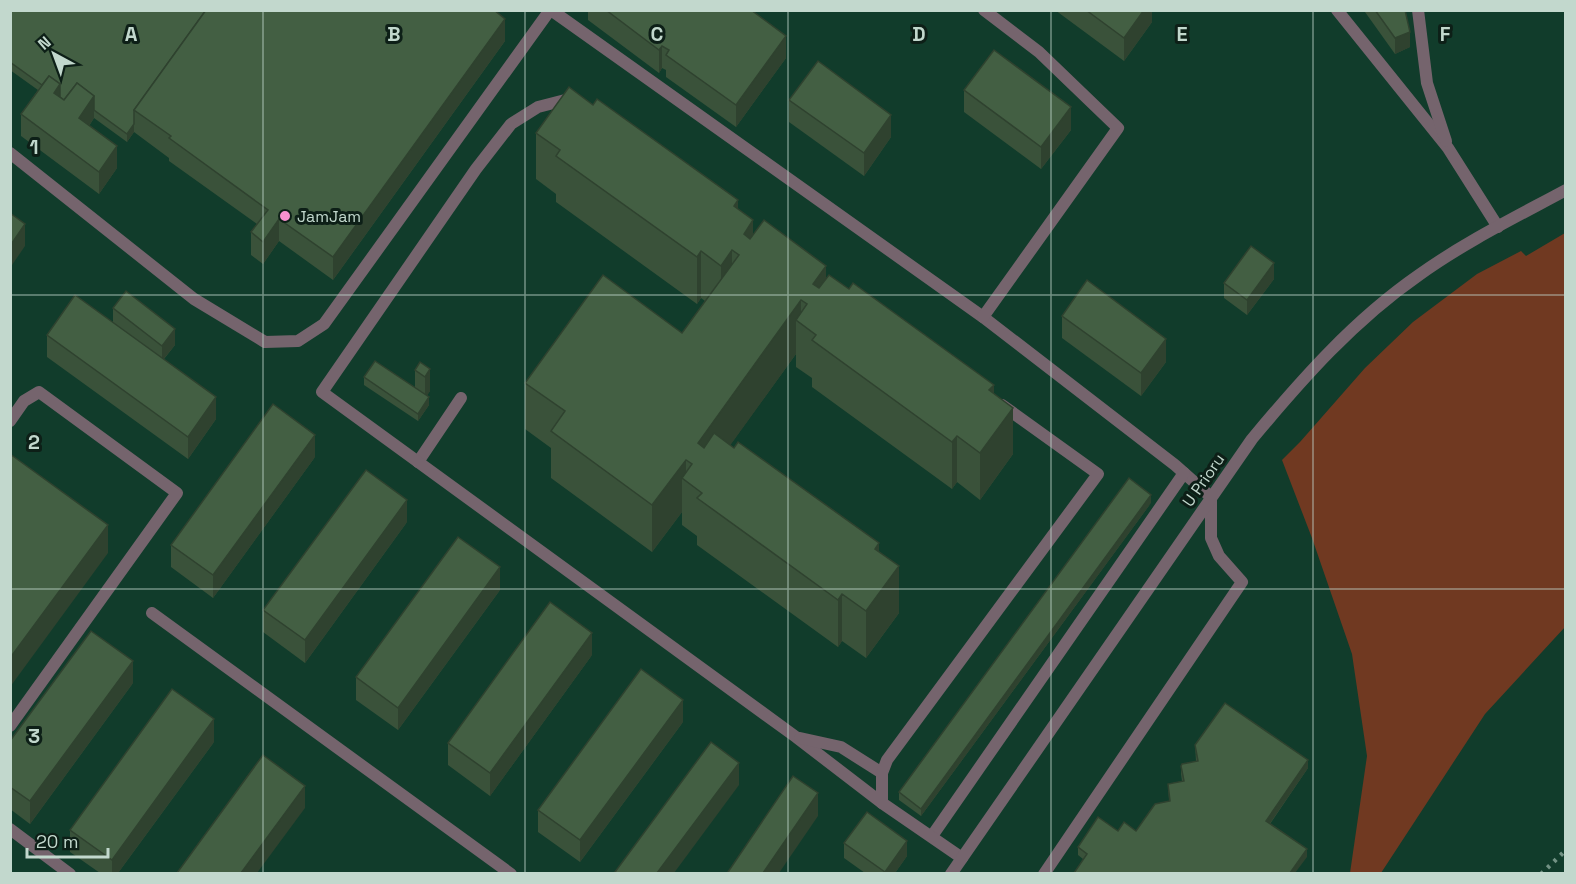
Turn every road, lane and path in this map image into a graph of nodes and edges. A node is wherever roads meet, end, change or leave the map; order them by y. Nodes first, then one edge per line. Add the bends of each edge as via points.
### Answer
1 (550, 10) edge
2 (984, 10) edge
3 (1337, 10) edge
4 (1418, 10) edge
5 (583, 105) edge
6 (1448, 148) junction
7 (10, 153) edge
8 (1566, 190) edge
9 (1498, 226) junction
10 (983, 317) junction
11 (461, 398) dead end
12 (992, 398) edge
13 (10, 421) edge
14 (418, 462) junction
15 (1184, 473) junction
16 (1211, 497) junction
17 (152, 613) dead end
18 (10, 726) edge
19 (796, 737) junction
20 (882, 772) junction
21 (882, 802) junction
22 (10, 829) edge
23 (932, 836) junction
24 (962, 858) junction
25 (70, 873) edge
26 (511, 873) edge
27 (951, 873) edge
28 (1044, 873) edge

1 - 7 street via 324,324 298,341 265,342 194,299
1 - 10 street
2 - 10 street via 1039,52 1118,128
3 - 6 street
4 - 6 street via 1427,83
5 - 14 street via 573,98 538,107 512,124 476,169 322,392
6 - 9 street
8 - 9 street, U Prioru
9 - 16 street, U Prioru via 1417,276 1361,321 1303,377
10 - 15 street
11 - 14 street
12 - 20 street via 1098,474 894,750
13 - 18 street via 24,401 39,392 177,493
14 - 19 street
15 - 16 street
15 - 23 street
16 - 24 street, U Prioru
16 - 28 street via 1211,538 1219,556 1242,582
17 - 26 street
19 - 20 street via 841,747
19 - 21 street
20 - 21 street
21 - 23 street
22 - 25 street
23 - 24 street
24 - 27 street, U Prioru

